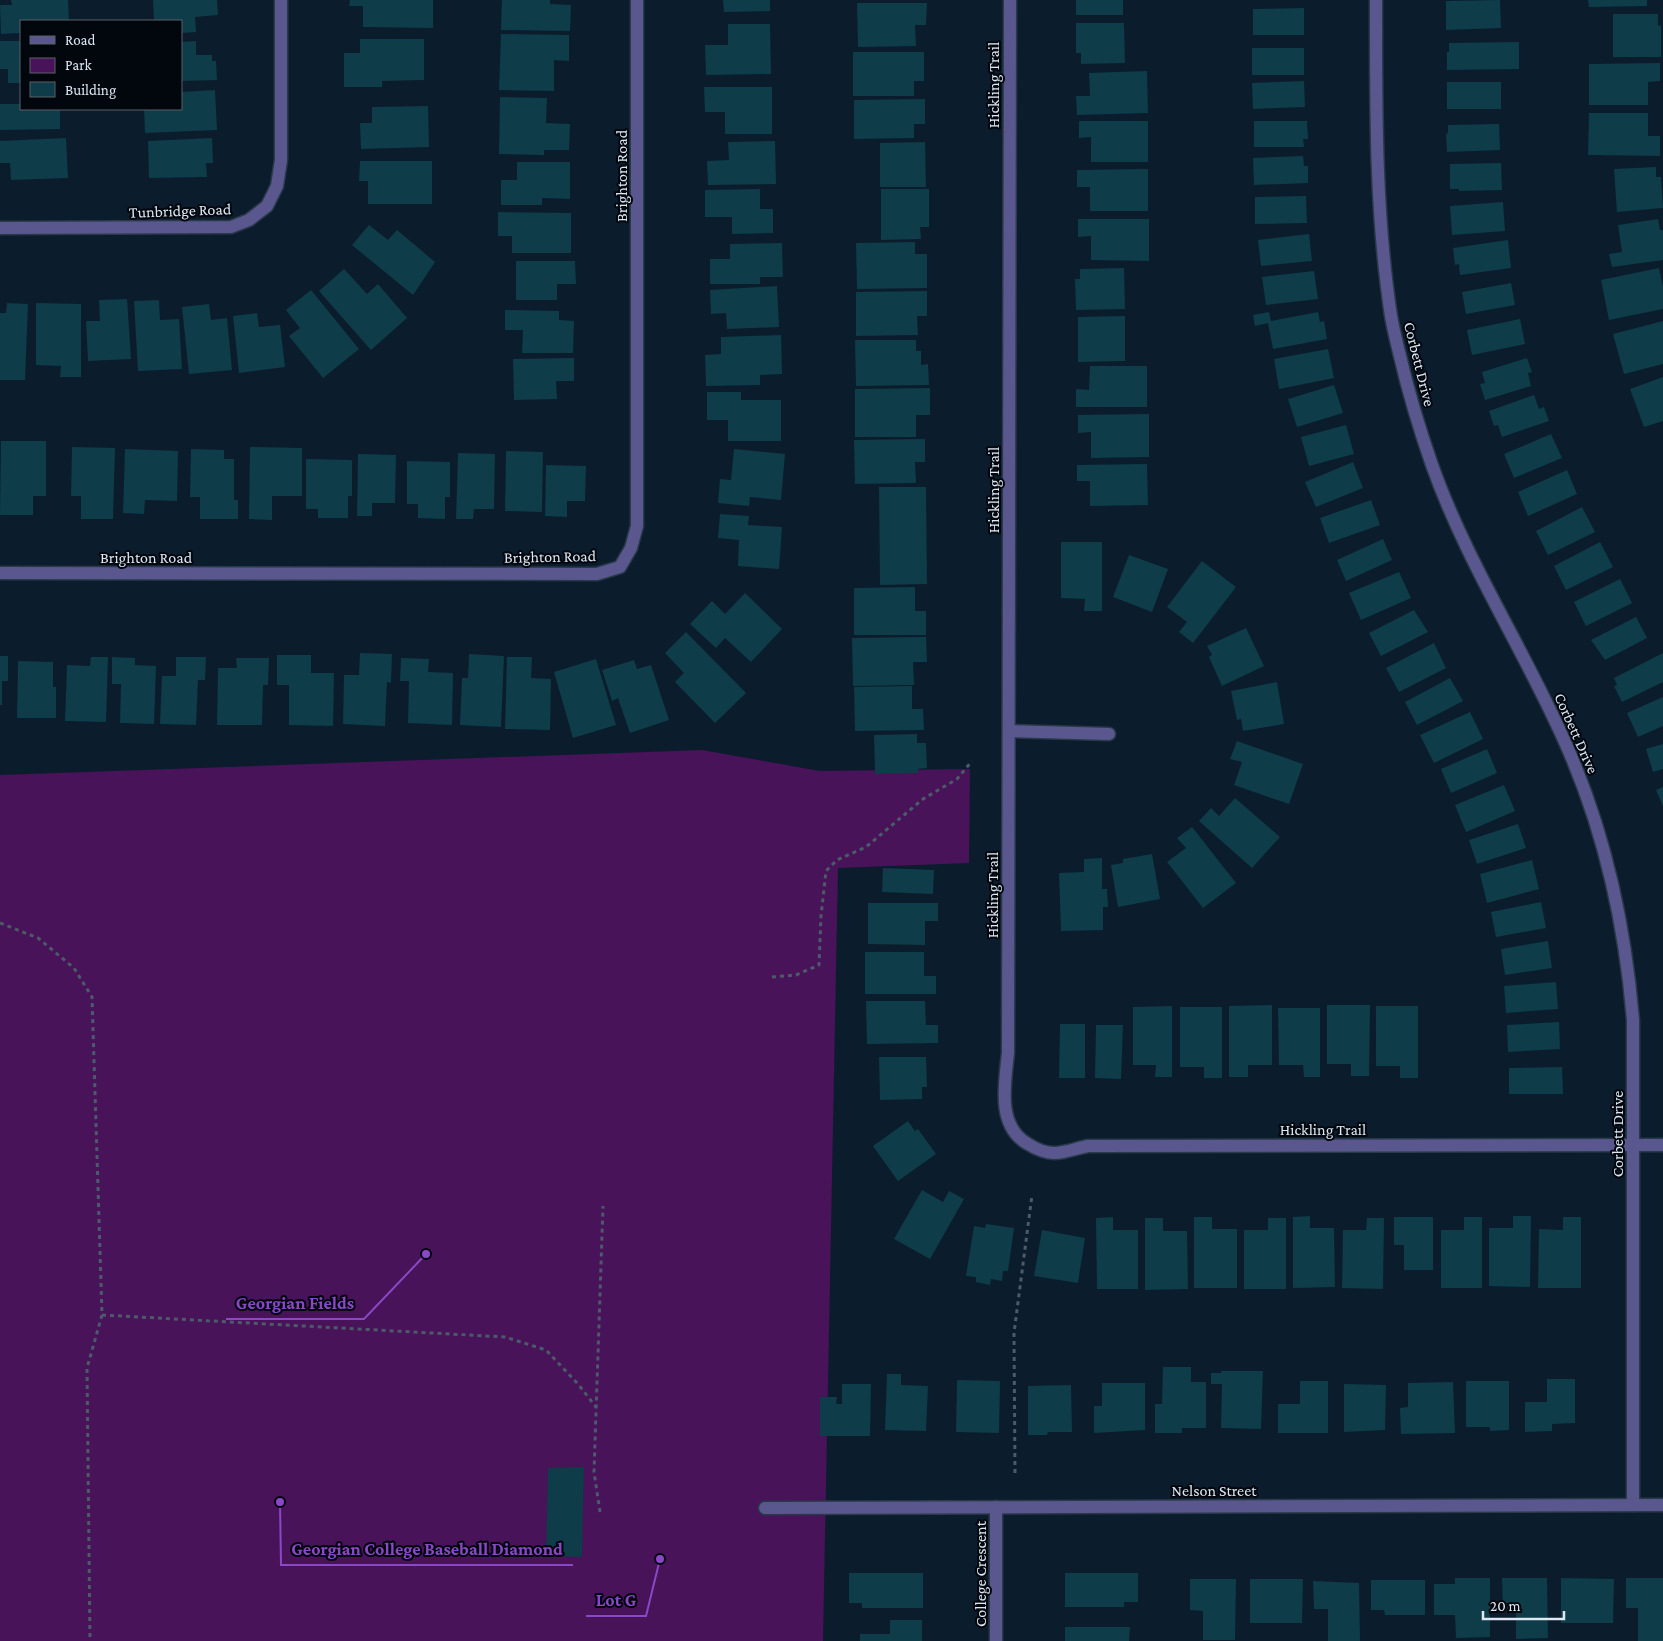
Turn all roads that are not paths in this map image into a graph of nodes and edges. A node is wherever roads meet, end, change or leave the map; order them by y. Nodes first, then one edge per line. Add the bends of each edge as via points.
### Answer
1 (281, 0) edge
2 (637, 0) edge
3 (1010, 0) edge
4 (1376, 0) edge
5 (0, 228) edge
6 (0, 573) edge
7 (1009, 731) junction
8 (1109, 734) dead end
9 (1632, 1145) junction
10 (1663, 1145) edge
11 (1633, 1505) junction
12 (1663, 1505) edge
13 (996, 1507) junction
14 (765, 1508) dead end
15 (996, 1641) edge

1 - 5 street, Tunbridge Road via 281,160 278,186 261,211 231,227
2 - 6 street, Brighton Road via 637,526 631,548 620,567 597,574
3 - 7 street, Hickling Trail
4 - 9 street, Corbett Drive via 1380,224 1391,317 1409,397 1433,467 1459,530 1565,741 1592,815 1616,899 1629,976 1633,1020
7 - 8 street
7 - 9 street, Hickling Trail via 1008,1053 1004,1106 1015,1133 1025,1142 1039,1150 1054,1153 1088,1146
9 - 10 street, Hickling Trail
9 - 11 street, Corbett Drive
11 - 12 street, Nelson Street
11 - 13 street, Nelson Street
13 - 14 street, Nelson Street
13 - 15 street, College Crescent

